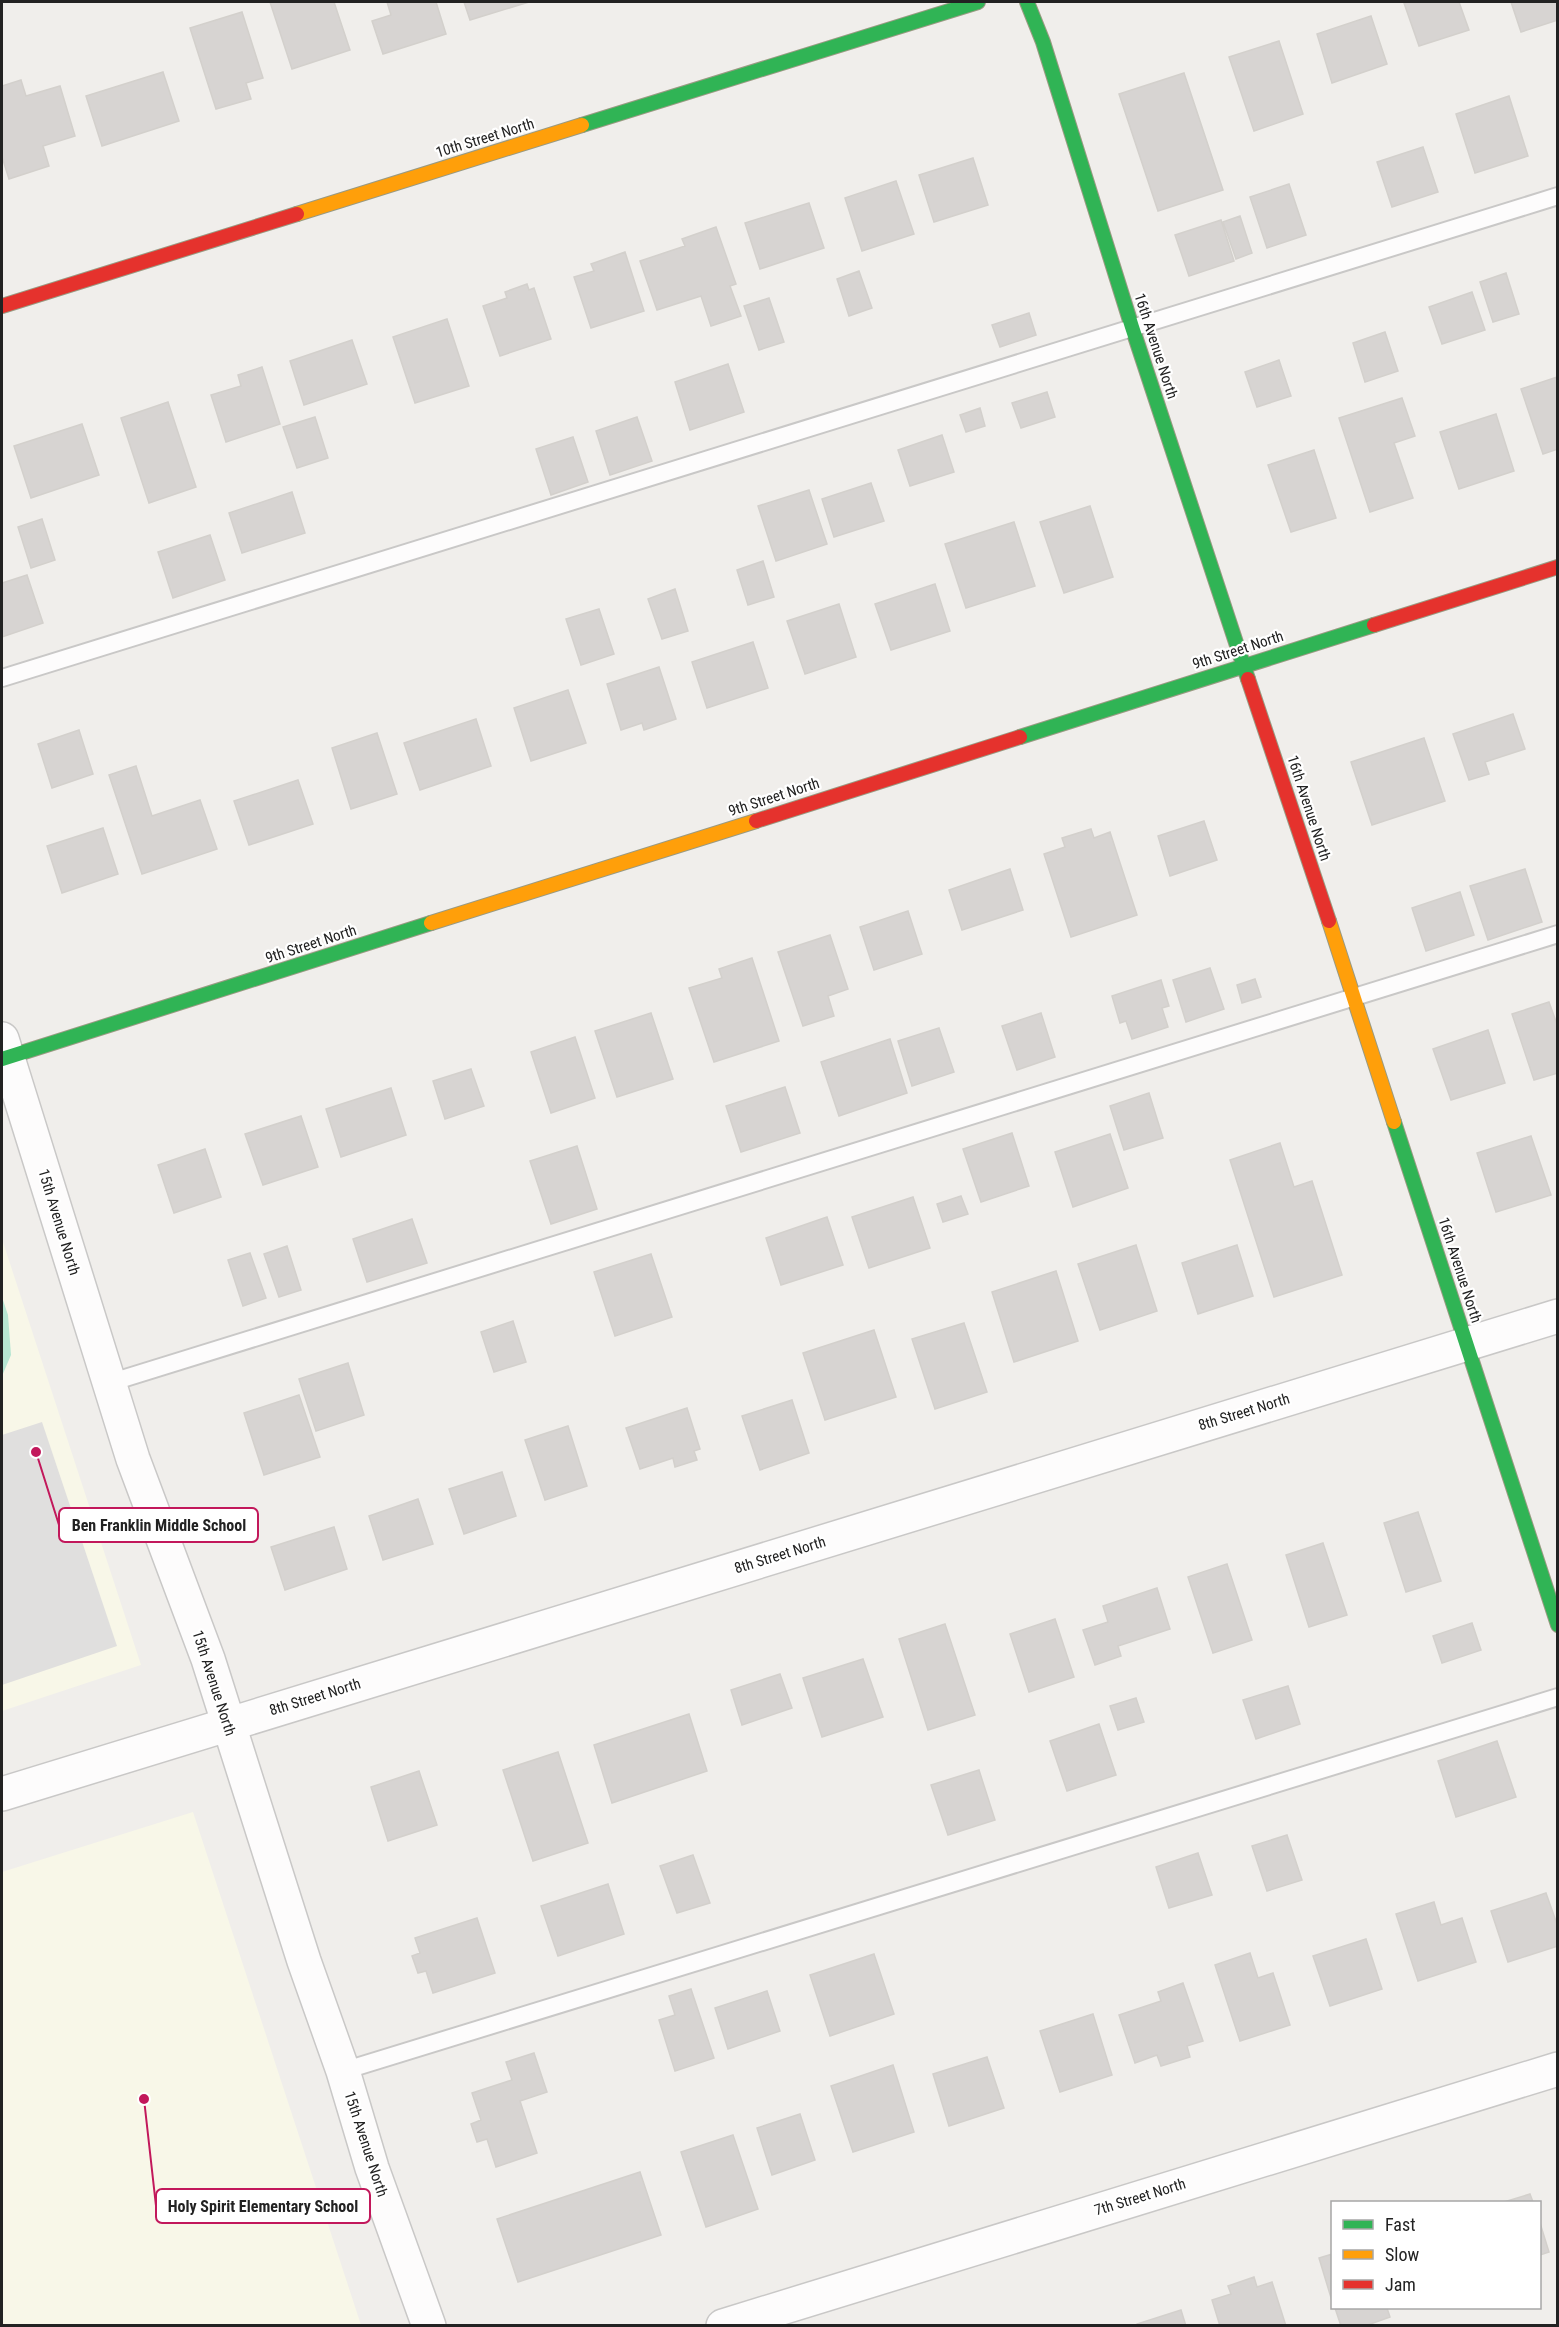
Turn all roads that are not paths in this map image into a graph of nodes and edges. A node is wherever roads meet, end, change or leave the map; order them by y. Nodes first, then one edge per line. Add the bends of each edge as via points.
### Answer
1 (978, 2) edge
2 (1027, 2) edge
3 (1557, 196) edge
4 (2, 306) edge
5 (1132, 327) junction
6 (1557, 567) edge
7 (1244, 665) junction
8 (2, 678) edge
9 (1557, 934) edge
10 (1354, 998) junction
11 (3, 1052) edge
12 (1557, 1316) edge
13 (1466, 1344) junction
14 (109, 1383) junction
15 (1557, 1625) edge
16 (1557, 1697) edge
17 (228, 1724) junction
18 (2, 1794) edge
19 (1557, 2069) edge
20 (343, 2071) junction
21 (429, 2325) edge
22 (723, 2325) edge

1 - 4 street, 10th Street North
2 - 5 street, 16th Avenue North
3 - 5 lane
5 - 7 street, 16th Avenue North
5 - 8 lane
6 - 7 street, 9th Street North
7 - 10 street, 16th Avenue North
7 - 11 street, 9th Street North
9 - 10 lane
10 - 13 street, 16th Avenue North
10 - 14 lane
11 - 14 street, 15th Avenue North
12 - 13 street, 8th Street North
13 - 15 street, 16th Avenue North
13 - 17 street, 8th Street North
14 - 17 street, 15th Avenue North
16 - 20 lane
17 - 18 street, 8th Street North
17 - 20 street, 15th Avenue North
19 - 22 street, 7th Street North
20 - 21 street, 15th Avenue North via 372,2168

